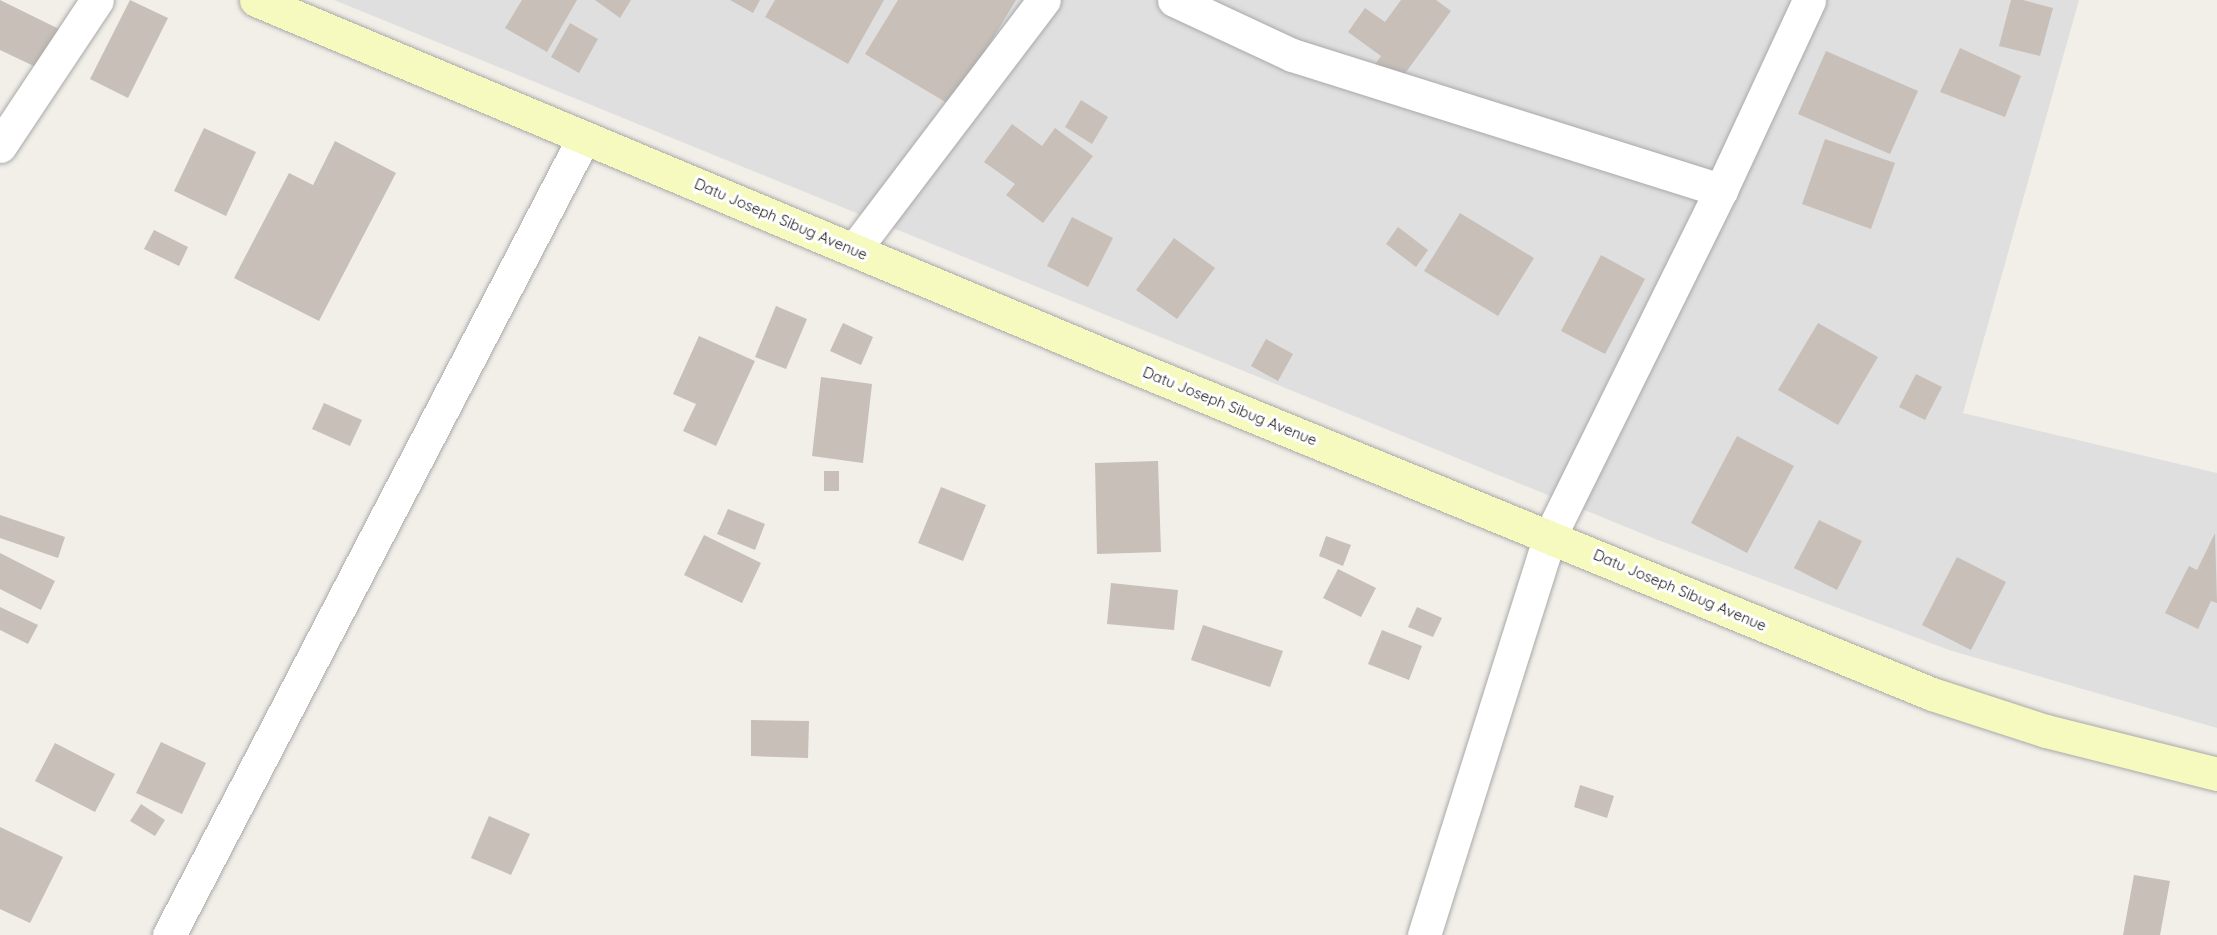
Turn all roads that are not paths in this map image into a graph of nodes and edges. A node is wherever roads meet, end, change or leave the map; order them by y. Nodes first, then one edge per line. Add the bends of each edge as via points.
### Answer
1 (97, 0) edge
2 (256, 0) edge
3 (1044, 0) edge
4 (1174, 0) edge
5 (1809, 0) edge
6 (584, 137) junction
7 (0, 146) edge
8 (1721, 190) junction
9 (854, 250) junction
10 (1550, 536) junction
11 (2217, 774) edge
12 (169, 935) edge
13 (1425, 935) edge

1 - 7 street
2 - 6 main road, Datu Joseph Sibug Avenue
3 - 9 street
4 - 8 street via 1292,55
5 - 8 street
6 - 9 main road, Datu Joseph Sibug Avenue
6 - 12 street
8 - 10 street
9 - 10 main road, Datu Joseph Sibug Avenue
10 - 11 main road, Datu Joseph Sibug Avenue via 1932,694 2046,731
10 - 13 street

